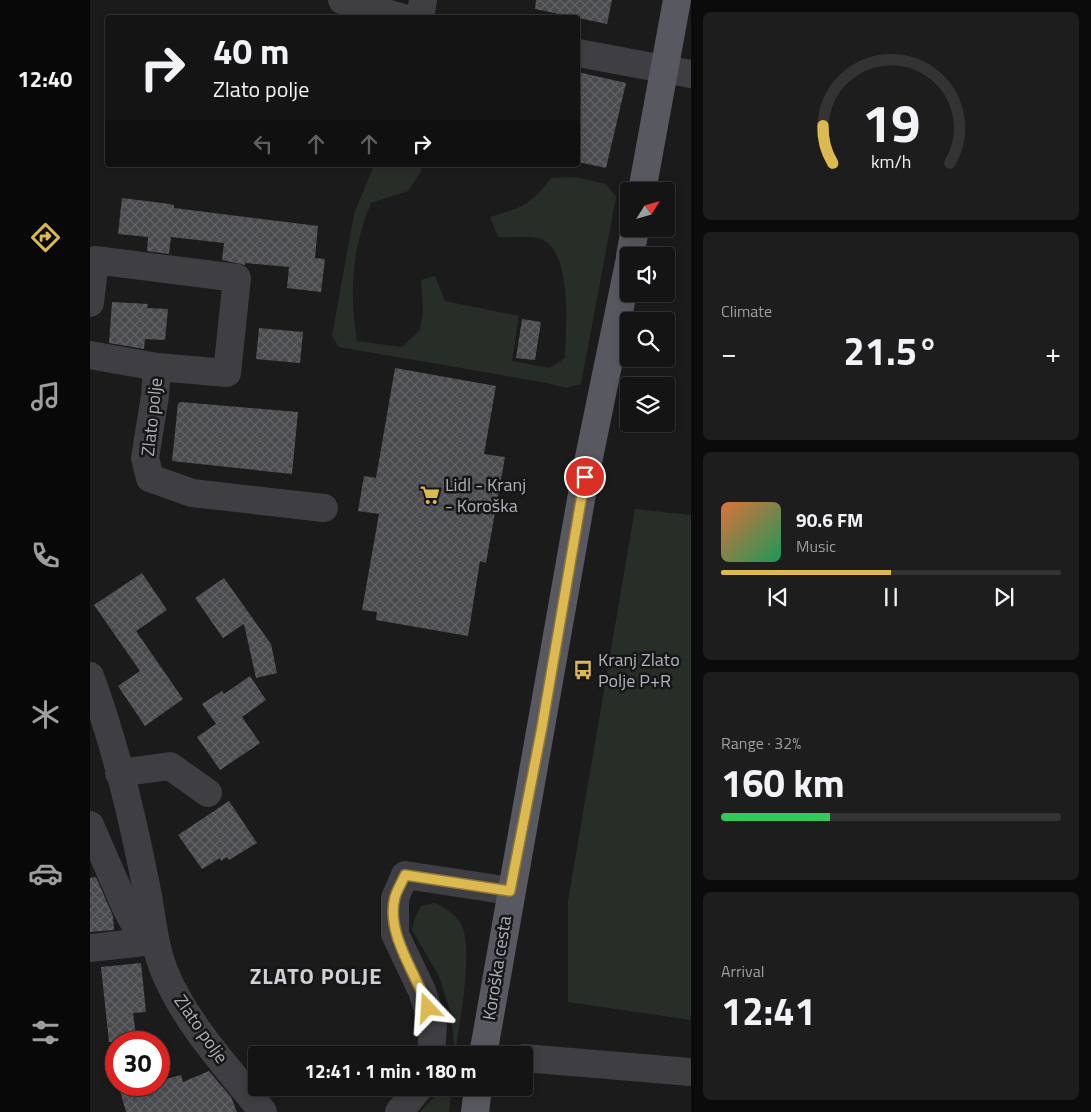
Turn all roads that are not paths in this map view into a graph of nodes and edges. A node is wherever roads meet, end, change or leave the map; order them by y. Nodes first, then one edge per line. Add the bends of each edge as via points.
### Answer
1 (342, 0) edge
2 (423, 0) edge
3 (677, 0) edge
4 (393, 15) edge
5 (420, 15) edge
6 (580, 53) edge
7 (664, 69) junction
8 (691, 74) edge
9 (644, 182) edge
10 (621, 302) edge
11 (90, 303) edge
12 (90, 355) edge
13 (157, 367) junction
14 (324, 508) dead end
15 (90, 676) edge
16 (119, 773) junction
17 (208, 793) dead end
18 (90, 825) edge
19 (510, 891) junction
20 (149, 940) junction
21 (90, 948) edge
22 (432, 1046) edge
23 (488, 1046) edge
24 (533, 1059) edge
25 (691, 1072) edge
26 (412, 1096) edge
27 (477, 1096) edge
28 (263, 1112) edge
29 (399, 1112) edge
30 (475, 1112) edge

1 - 4 street
2 - 5 street
3 - 7 main road
6 - 7 street
7 - 8 street
7 - 9 main road
10 - 19 main road, Koroška cesta via 585,477
11 - 13 street via 95,260 237,278 227,373
12 - 13 street, Zlato polje
13 - 14 street, Zlato polje via 156,396 145,458 150,478 192,493
15 - 16 street, Zlato polje
16 - 17 street via 170,766
16 - 20 street, Zlato polje via 146,881
18 - 20 street, Zlato polje via 126,908
19 - 22 street via 405,875 395,898 395,934 422,991 433,1025
19 - 23 main road, Koroška cesta
20 - 21 street
20 - 28 street, Zlato polje via 185,1012
24 - 25 street
26 - 29 street
27 - 30 main road

